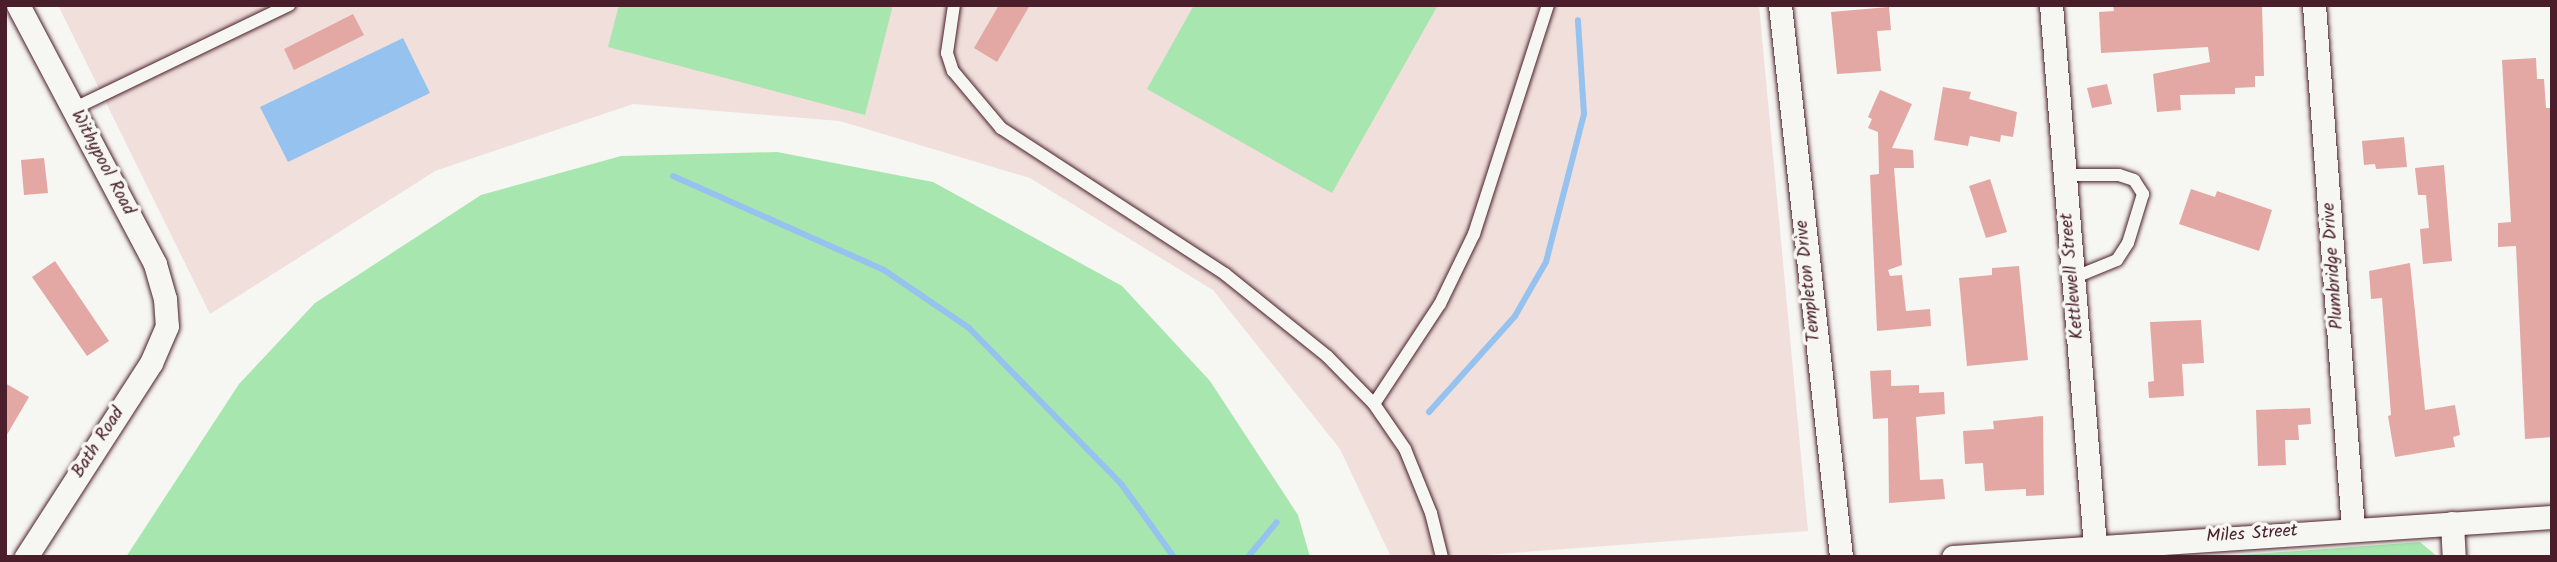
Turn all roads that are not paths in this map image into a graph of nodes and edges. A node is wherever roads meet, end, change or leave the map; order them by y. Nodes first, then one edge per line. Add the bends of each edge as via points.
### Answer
1 (9, 5) edge
2 (18, 5) edge
3 (289, 5) edge
4 (954, 5) edge
5 (1548, 5) edge
6 (1780, 5) edge
7 (2051, 5) edge
8 (2314, 5) edge
9 (5, 12) edge
10 (74, 109) junction
11 (2065, 175) junction
12 (2073, 278) junction
13 (167, 326) joint
14 (1374, 404) junction
15 (2552, 517) edge
16 (2452, 523) junction
17 (2353, 528) junction
18 (2095, 546) junction
19 (26, 557) edge
20 (1442, 557) edge
21 (1841, 557) edge
22 (1953, 557) edge
23 (2454, 557) edge

1 - 9 street
2 - 10 street, Withypool Road
3 - 10 lane
4 - 14 lane via 947,53 953,71 1001,128 1225,274 1327,356
5 - 14 lane via 1474,234 1440,304
6 - 21 street, Templeton Drive
7 - 11 street, Kettlewell Street
8 - 17 street, Plumbridge Drive
10 - 13 street, Withypool Road via 155,264
11 - 12 street, Kettlewell Street
11 - 12 lane via 2119,175 2134,180 2143,194 2128,243 2117,260
12 - 18 street, Kettlewell Street
13 - 19 street, Bath Road via 150,363
14 - 20 lane via 1405,449 1431,513
15 - 16 street, Miles Street
16 - 17 street, Miles Street
16 - 23 street
17 - 18 street, Miles Street
18 - 22 street, Miles Street

